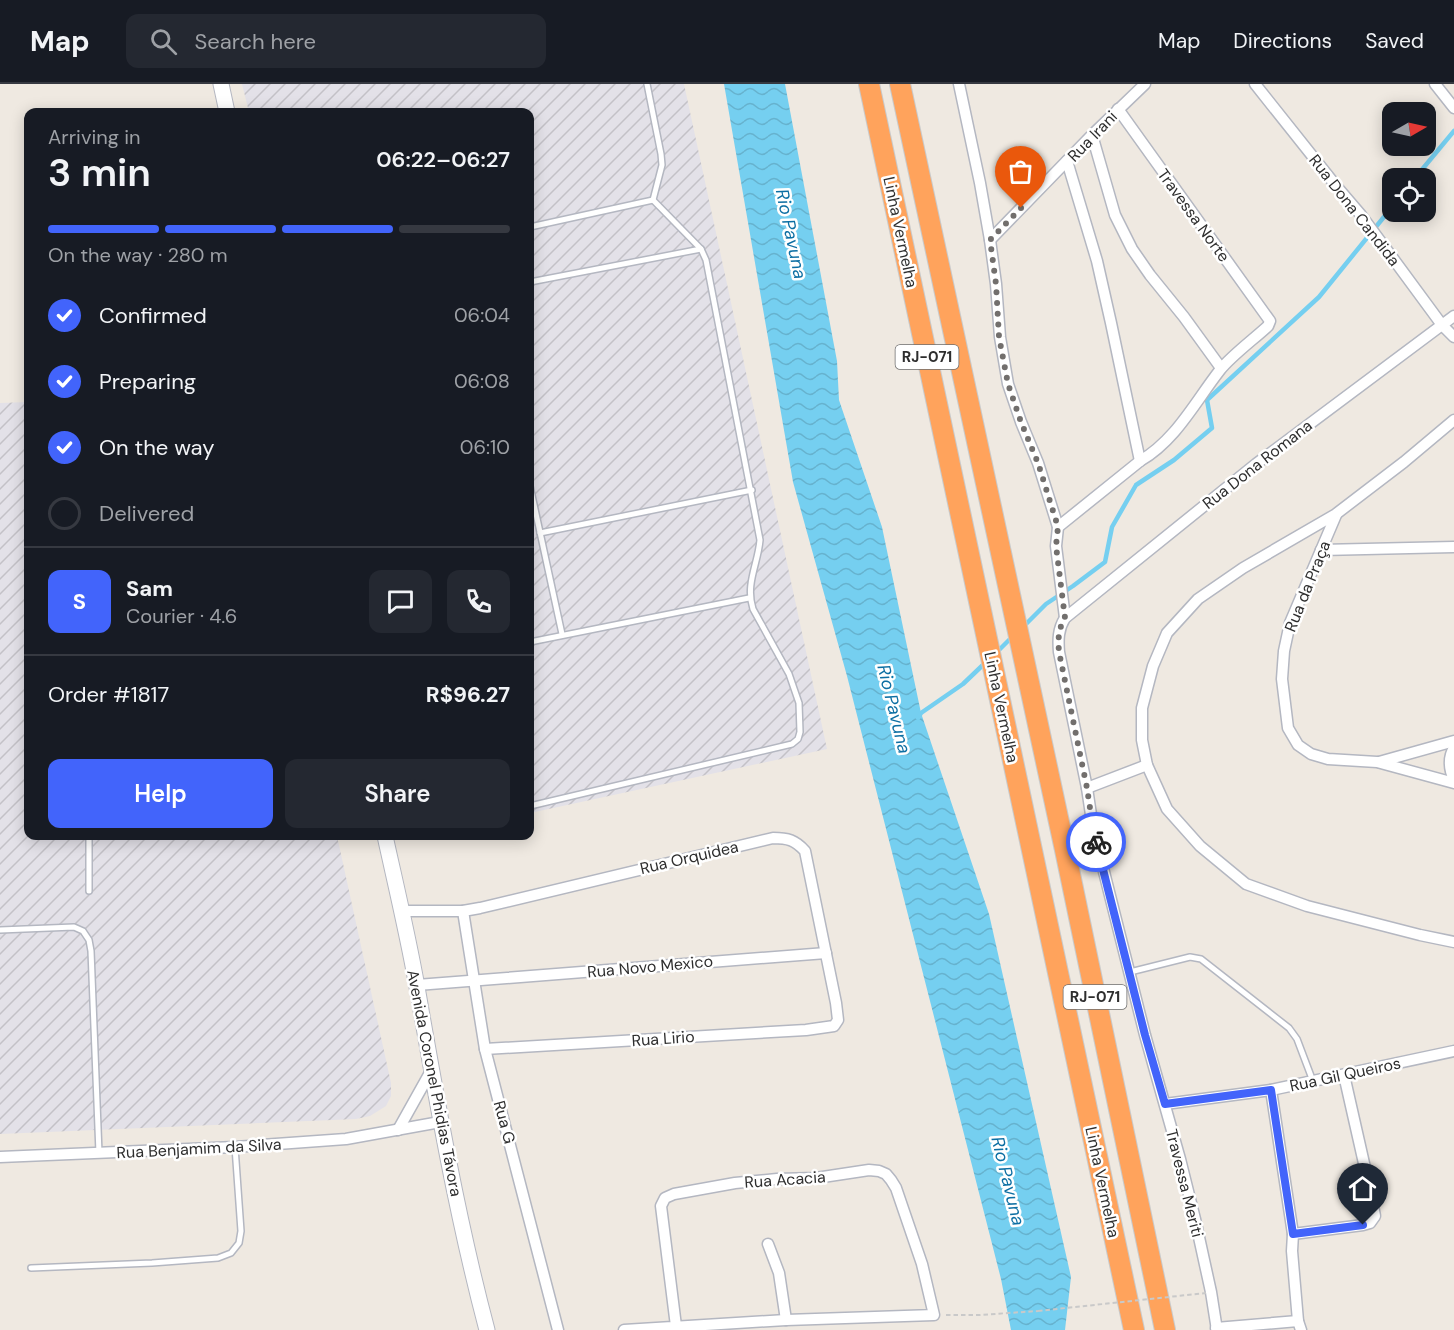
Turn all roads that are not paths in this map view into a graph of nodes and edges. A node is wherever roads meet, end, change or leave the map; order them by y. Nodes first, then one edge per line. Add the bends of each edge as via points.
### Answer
1 (221, 84) edge
2 (647, 84) edge
3 (869, 84) edge
4 (900, 84) edge
5 (959, 84) edge
6 (1144, 84) edge
7 (1255, 84) edge
8 (1435, 84) edge
9 (226, 108) edge
10 (1454, 108) edge
11 (1118, 109) junction
12 (1092, 135) junction
13 (1067, 161) junction
14 (654, 200) junction
15 (534, 226) edge
16 (990, 240) junction
17 (701, 249) junction
18 (534, 281) edge
19 (1454, 316) edge
20 (1442, 325) junction
21 (1454, 337) edge
22 (1221, 368) junction
23 (1454, 420) edge
24 (1140, 462) junction
25 (752, 490) junction
26 (534, 505) edge
27 (1336, 514) junction
28 (1058, 527) junction
29 (540, 533) junction
30 (1454, 547) edge
31 (1321, 550) junction
32 (749, 598) junction
33 (1065, 618) junction
34 (562, 634) junction
35 (534, 641) edge
36 (1454, 741) edge
37 (1454, 748) edge
38 (1377, 762) junction
39 (1147, 765) junction
40 (1454, 781) edge
41 (1087, 788) junction
42 (534, 805) edge
43 (89, 840) edge
44 (386, 840) edge
45 (89, 891) dead end
46 (401, 911) junction
47 (462, 911) junction
48 (0, 930) edge
49 (1454, 942) edge
50 (826, 953) junction
51 (1130, 972) junction
52 (473, 981) junction
53 (417, 985) junction
54 (838, 1020) joint
55 (485, 1049) junction
56 (1454, 1051) edge
57 (431, 1071) junction
58 (1344, 1075) junction
59 (1311, 1076) dead end
60 (1271, 1090) junction
61 (1165, 1104) junction
62 (440, 1122) junction
63 (398, 1130) junction
64 (235, 1147) junction
65 (99, 1153) junction
66 (0, 1157) edge
67 (1293, 1234) junction
68 (768, 1244) dead end
69 (31, 1268) dead end
70 (786, 1320) junction
71 (676, 1326) junction
72 (1299, 1326) edge
73 (1217, 1329) edge
74 (487, 1330) edge
75 (558, 1330) edge
76 (624, 1330) edge
77 (1134, 1330) edge
78 (1165, 1330) edge

1 - 9 street
2 - 14 lane via 662,165
3 - 77 highway, Linha Vermelha / RJ-071
4 - 78 highway, Linha Vermelha / RJ-071
5 - 16 street
6 - 11 street, Rua Irani
7 - 20 street, Rua Dona Candida via 1383,243
8 - 10 street
11 - 12 street, Rua Irani
11 - 22 street, Travessa Norte via 1270,321
12 - 13 street, Rua Irani
12 - 22 street via 1115,215 1132,249
13 - 16 street, Rua Irani
13 - 24 street via 1097,261
14 - 15 lane
14 - 17 lane
16 - 28 street via 999,337 1008,384
17 - 18 lane
17 - 25 lane
19 - 20 street, Rua Dona Romana
20 - 21 street, Rua Dona Candida
20 - 33 street, Rua Dona Romana via 1256,464
22 - 24 street via 1171,437
23 - 27 street
24 - 28 street
25 - 29 lane
25 - 32 lane via 760,540
26 - 29 lane
27 - 31 street, Rua da Praça
27 - 39 street via 1207,592 1167,633 1142,708
28 - 33 street via 1056,546
29 - 34 lane
30 - 31 street
31 - 38 street, Rua da Praça via 1290,623 1284,651 1282,679 1288,728 1298,745 1311,754
32 - 34 lane
32 - 42 lane via 793,684 799,703 798,739 792,744
33 - 41 street, Travessa Meriti via 1059,632 1059,652
34 - 35 lane
36 - 38 street
37 - 40 street via 1450,758
38 - 40 street, Rua da Praça
39 - 41 street
39 - 49 street via 1167,809 1200,846 1246,884 1307,906
41 - 51 street, Travessa Meriti via 1093,828
43 - 45 lane
44 - 46 street, Avenida Coronel Phidias Távora
46 - 47 street, Rua Orquidea
46 - 53 street, Avenida Coronel Phidias Távora
47 - 50 street, Rua Orquidea via 763,840 786,838 804,851
47 - 52 street, Rua G
48 - 65 lane via 74,927 89,940
50 - 52 street, Rua Novo Mexico
50 - 54 street, Rua Orquidea
51 - 59 lane via 1190,957 1201,959 1288,1028 1297,1039
51 - 61 street, Travessa Meriti
52 - 53 street
52 - 55 street, Rua G
53 - 57 street, Avenida Coronel Phidias Távora
54 - 55 street, Rua Lirio via 834,1026 806,1030
55 - 75 street, Rua G
56 - 58 street, Rua Gil Queiros
57 - 62 street, Avenida Coronel Phidias Távora
57 - 63 street
58 - 60 street, Rua Gil Queiros
58 - 67 street via 1375,1216 1363,1225
60 - 61 street, Rua Gil Queiros
60 - 67 street
61 - 73 street, Travessa Meriti via 1195,1218
62 - 63 street, Rua Benjamim da Silva
62 - 74 street, Avenida Coronel Phidias Távora
63 - 64 street, Rua Benjamim da Silva via 346,1139
64 - 65 street, Rua Benjamim da Silva
64 - 69 lane via 241,1231 239,1243 231,1253 218,1258 152,1263
65 - 66 street, Rua Benjamim da Silva
67 - 72 street
68 - 70 street via 778,1273
70 - 71 street
70 - 71 street, Rua Acacia via 934,1315 922,1264 896,1188 886,1174 869,1170 735,1183 665,1198 661,1206
71 - 76 street
72 - 73 street

